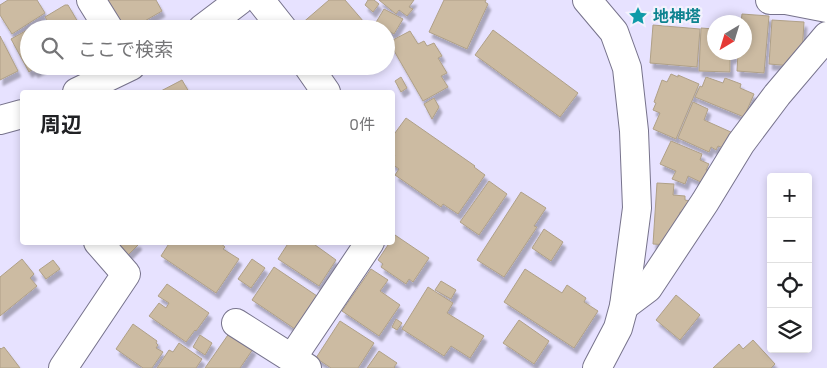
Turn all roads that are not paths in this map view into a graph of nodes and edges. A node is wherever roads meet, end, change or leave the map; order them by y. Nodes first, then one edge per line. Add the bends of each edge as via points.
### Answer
1 (91, 0) edge
2 (240, 0) edge
3 (260, 0) edge
4 (588, 0) edge
5 (770, 0) edge
6 (827, 8) edge
7 (103, 20) edge
8 (214, 20) edge
9 (276, 20) edge
10 (827, 36) edge
11 (111, 75) edge
12 (314, 75) edge
13 (80, 90) edge
14 (325, 90) edge
15 (20, 115) edge
16 (0, 120) edge
17 (101, 245) edge
18 (368, 245) edge
19 (624, 306) junction
20 (236, 323) dead end
21 (299, 363) edge
22 (63, 368) edge
23 (597, 368) edge

1 - 7 street
2 - 8 street
3 - 9 street
4 - 19 street via 614,32 627,68 637,208
5 - 6 street
10 - 19 street via 741,143 648,288
11 - 13 street
12 - 14 street
15 - 16 street
17 - 22 street via 126,274
18 - 21 street
19 - 23 street via 618,328
20 - 21 street

